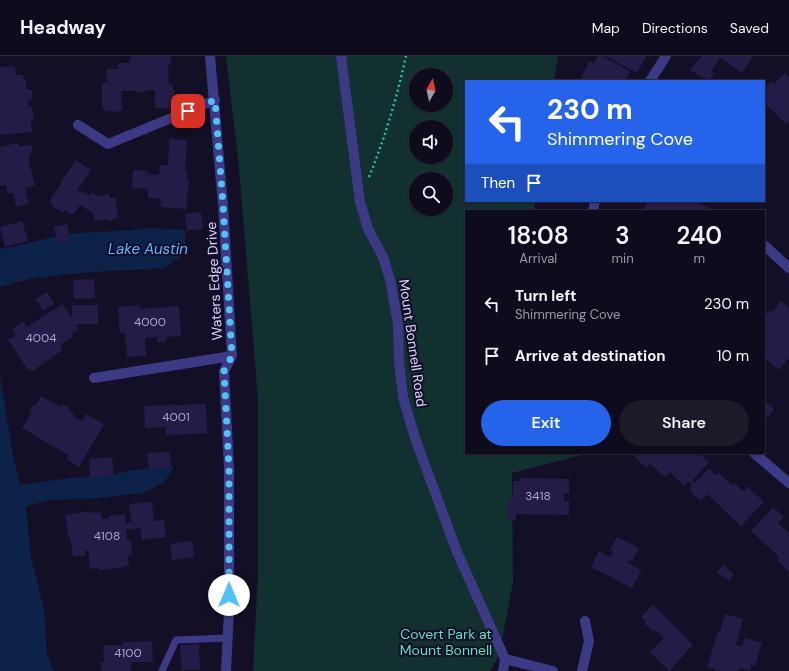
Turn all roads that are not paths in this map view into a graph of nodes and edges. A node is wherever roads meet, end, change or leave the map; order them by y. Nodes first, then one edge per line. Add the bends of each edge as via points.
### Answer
1 (210, 56) edge
2 (342, 56) edge
3 (666, 56) edge
4 (651, 80) edge
5 (215, 100) junction
6 (78, 125) dead end
7 (765, 246) edge
8 (789, 268) edge
9 (232, 356) junction
10 (94, 378) dead end
11 (755, 454) edge
12 (789, 483) edge
13 (585, 621) dead end
14 (228, 638) junction
15 (505, 659) junction
16 (162, 671) edge
17 (226, 671) edge
18 (503, 671) edge
19 (553, 671) edge
20 (582, 671) edge

1 - 5 street, Waters Edge Drive
2 - 15 street, Mount Bonnell Road via 360,202 368,229 383,257 390,278 398,324 403,397 415,438 457,552
3 - 4 street
5 - 6 street via 108,144
5 - 9 street, Waters Edge Drive
7 - 8 street
9 - 10 street
9 - 14 street, Waters Edge Drive via 224,371 229,468
11 - 12 street
13 - 20 street via 589,641
14 - 16 lane via 176,640
14 - 17 street, Waters Edge Drive
15 - 18 street
15 - 19 street

